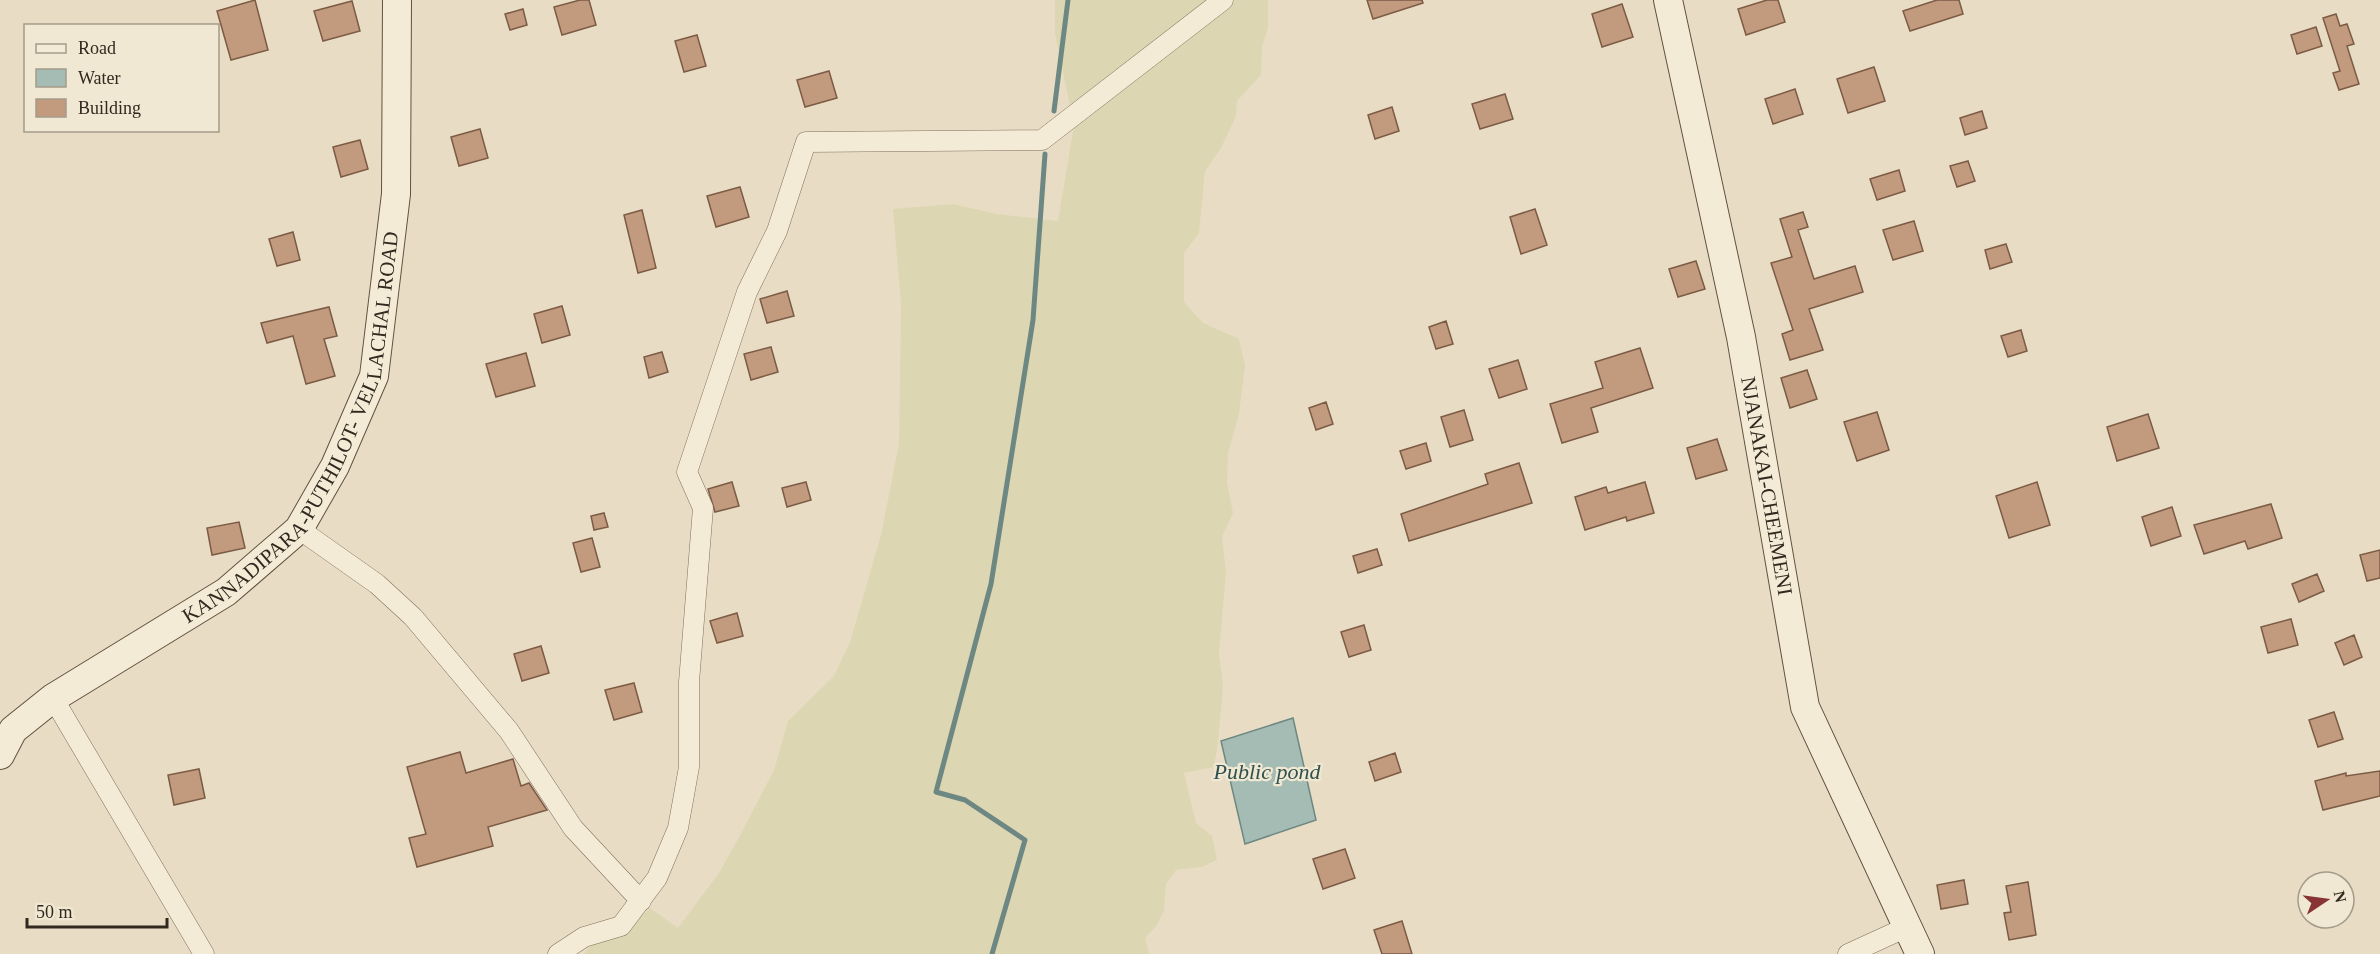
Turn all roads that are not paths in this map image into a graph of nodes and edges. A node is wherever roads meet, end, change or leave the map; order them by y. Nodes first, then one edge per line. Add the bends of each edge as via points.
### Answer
1 (397, 0) edge
2 (1223, 0) edge
3 (1668, 0) edge
4 (299, 529) junction
5 (52, 698) junction
6 (0, 755) edge
7 (641, 901) junction
8 (1907, 927) junction
9 (204, 954) edge
10 (558, 954) edge
11 (1848, 954) edge
12 (1920, 954) edge

1 - 4 main road, KANNADIPARA-PUTHILOT- VELLACHAL ROAD via 396,194 374,376 335,466
2 - 7 street via 1042,140 806,142 777,231 747,292 687,472 703,508 689,682 689,767 678,828 657,878
3 - 8 main road, NJANAKAI-CHEEMENI via 1740,337 1805,707
4 - 5 main road, KANNADIPARA-PUTHILOT- VELLACHAL ROAD via 226,592
4 - 7 street via 377,584 413,617 509,730 573,828
5 - 6 main road, KANNADIPARA-PUTHILOT- VELLACHAL ROAD via 13,730
5 - 9 street
7 - 10 street via 621,926 584,937
8 - 11 street
8 - 12 main road, NJANAKAI-CHEEMENI

